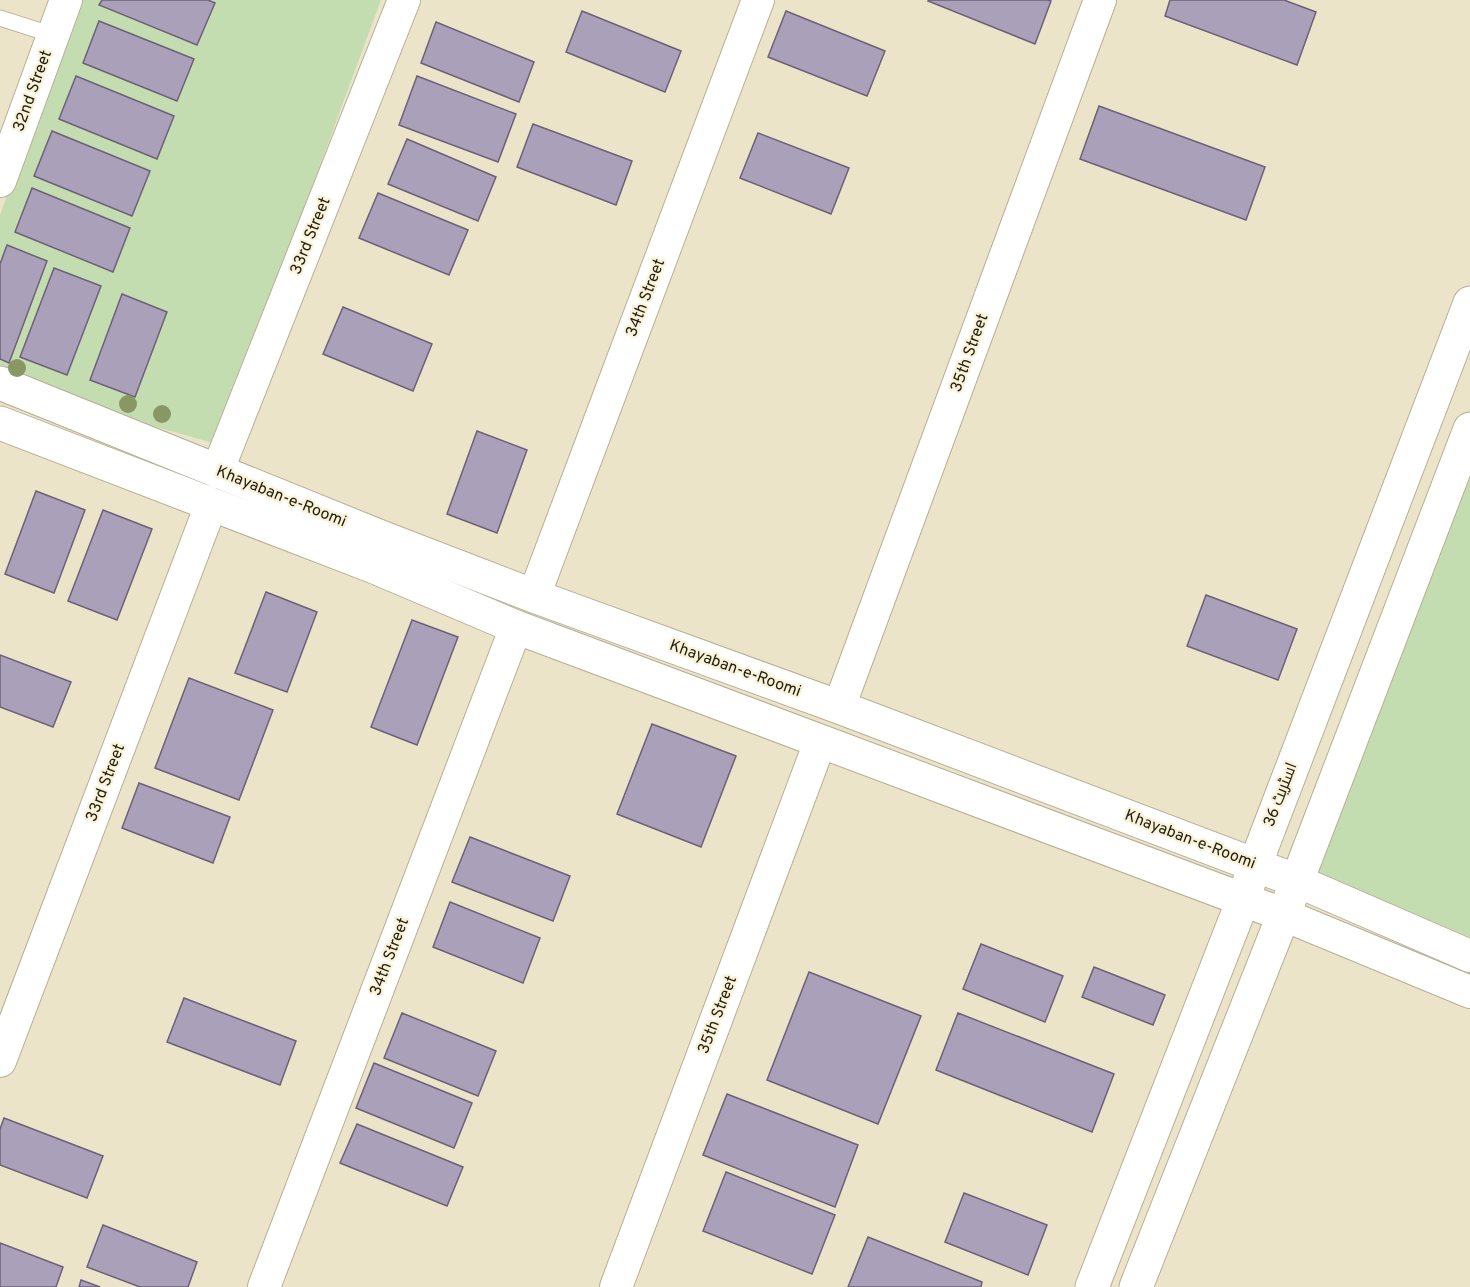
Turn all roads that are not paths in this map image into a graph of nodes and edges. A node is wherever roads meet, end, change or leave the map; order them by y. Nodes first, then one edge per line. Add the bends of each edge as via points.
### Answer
1 (66, 0) edge
2 (404, 0) edge
3 (758, 0) edge
4 (1100, 0) edge
5 (0, 18) edge
6 (53, 35) junction
7 (0, 181) edge
8 (1470, 303) edge
9 (0, 383) edge
10 (0, 423) edge
11 (1470, 429) edge
12 (218, 472) junction
13 (211, 505) junction
14 (376, 551) junction
15 (534, 596) junction
16 (516, 627) junction
17 (839, 706) junction
18 (820, 742) junction
19 (1255, 865) junction
20 (1297, 881) junction
21 (1243, 900) junction
22 (1284, 915) junction
23 (1470, 956) edge
24 (1470, 992) edge
25 (0, 1061) edge
26 (264, 1287) edge
27 (616, 1287) edge
28 (1092, 1287) edge
29 (1136, 1287) edge

1 - 6 street, 32nd Street
2 - 12 street, 33rd Street
3 - 15 street, 34th Street
4 - 17 street, 35th Street
5 - 6 lane
6 - 7 street, 32nd Street
8 - 19 street, اسٹریٹ 36
9 - 12 street, Khayaban-e-Roomi
10 - 13 street, Khayaban-e-Roomi
11 - 20 street
12 - 14 street, Khayaban-e-Roomi
13 - 14 street, Khayaban-e-Roomi
13 - 25 street, 33rd Street
14 - 15 street, Khayaban-e-Roomi
14 - 16 street, Khayaban-e-Roomi
15 - 17 street, Khayaban-e-Roomi
16 - 18 street, Khayaban-e-Roomi
16 - 26 street, 34th Street
17 - 19 street, Khayaban-e-Roomi
18 - 21 street, Khayaban-e-Roomi
18 - 27 street, 35th Street
19 - 20 street, Khayaban-e-Roomi
19 - 21 street, اسٹریٹ 36
20 - 22 street
20 - 23 street, Khayaban-e-Roomi
21 - 22 street, Khayaban-e-Roomi
21 - 28 street, اسٹریٹ 36
22 - 24 street, Khayaban-e-Roomi
22 - 29 street

